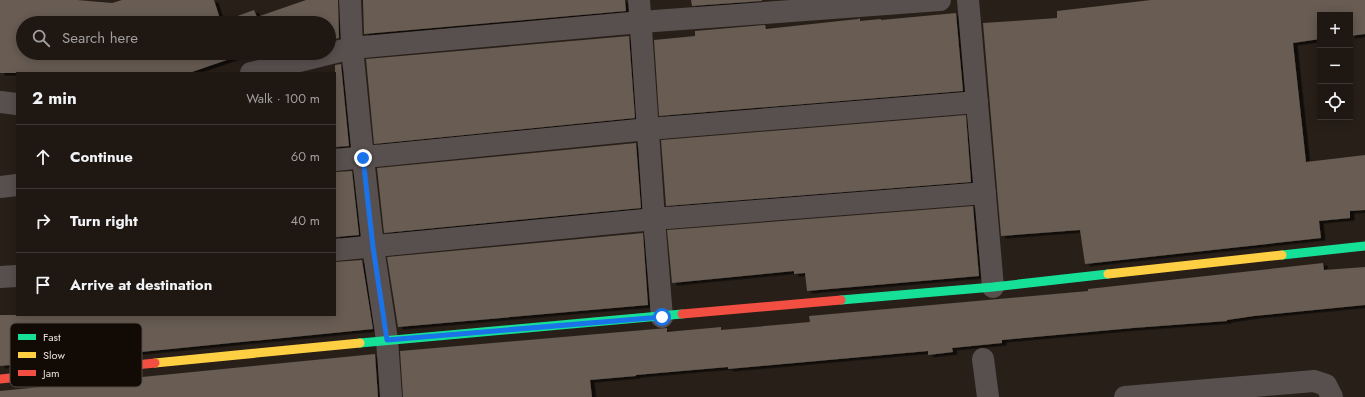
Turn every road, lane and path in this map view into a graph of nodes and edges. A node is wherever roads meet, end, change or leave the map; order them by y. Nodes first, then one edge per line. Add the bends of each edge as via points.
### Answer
1 (350, 0) edge
2 (639, 0) edge
3 (940, 0) edge
4 (968, 0) edge
5 (641, 22) junction
6 (352, 48) junction
7 (336, 52) edge
8 (304, 60) edge
9 (255, 72) edge
10 (0, 102) edge
11 (976, 102) junction
12 (16, 104) edge
13 (648, 128) junction
14 (363, 158) junction
15 (336, 160) edge
16 (16, 186) edge
17 (0, 187) edge
18 (985, 193) junction
19 (654, 219) junction
20 (1365, 246) edge
21 (373, 247) junction
22 (336, 250) edge
23 (16, 276) edge
24 (0, 277) edge
25 (993, 287) junction
26 (662, 317) junction
27 (387, 340) junction
28 (983, 360) dead end
29 (142, 365) edge
30 (10, 378) edge
31 (0, 379) edge
32 (391, 397) edge
33 (988, 397) edge
34 (1126, 397) edge
35 (1332, 397) edge

1 - 6 street
2 - 5 street
3 - 5 street
4 - 11 street
5 - 6 street
5 - 13 street
6 - 7 street
6 - 14 street
8 - 9 street
10 - 12 street
11 - 13 street
11 - 18 street
13 - 14 street
13 - 19 street
14 - 15 street
14 - 21 street
16 - 17 street
18 - 19 street
18 - 25 street
19 - 21 street
19 - 26 street
20 - 25 street
21 - 22 street
21 - 27 street
23 - 24 street
25 - 26 street
26 - 27 street
27 - 29 street
27 - 32 street
28 - 33 street
30 - 31 street
34 - 35 street via 1314,381 1326,385

